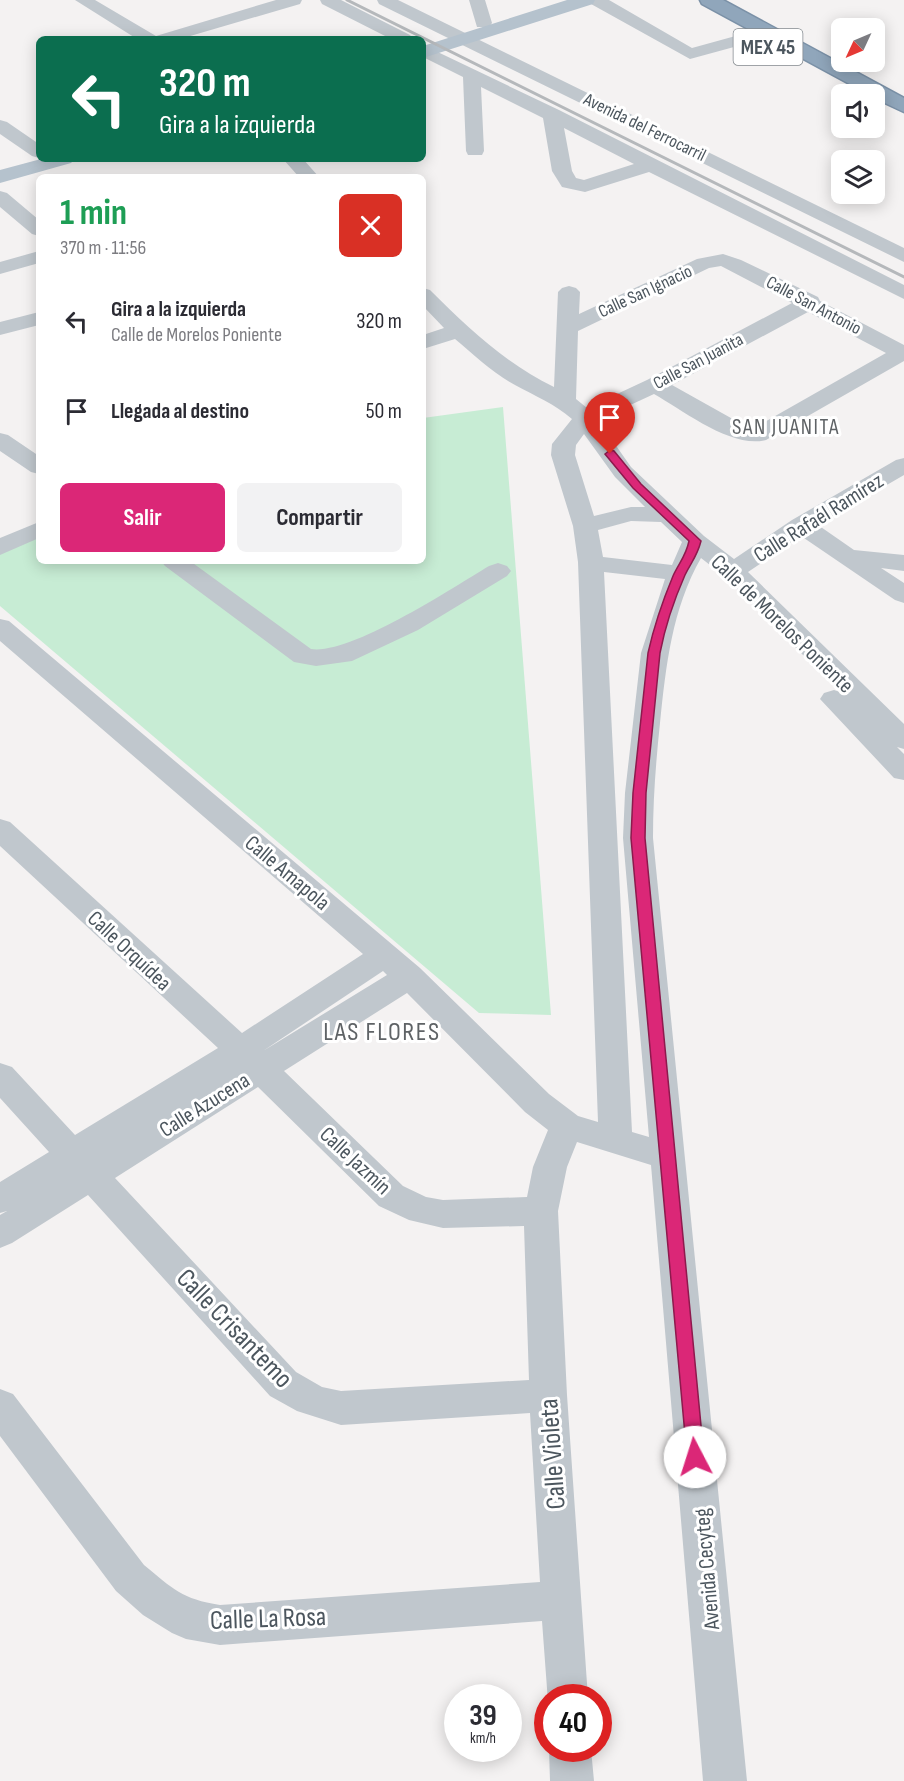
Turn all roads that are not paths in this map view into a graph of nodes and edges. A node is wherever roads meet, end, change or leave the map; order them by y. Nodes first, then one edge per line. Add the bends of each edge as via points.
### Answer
1 (83, 0) edge
2 (294, 0) edge
3 (328, 0) edge
4 (385, 0) edge
5 (477, 0) edge
6 (586, 0) edge
7 (597, 0) edge
8 (700, 3) edge
9 (552, 4) edge
10 (483, 23) junction
11 (460, 35) junction
12 (144, 36) edge
13 (172, 36) edge
14 (398, 36) edge
15 (750, 37) junction
16 (426, 48) edge
17 (426, 50) edge
18 (472, 76) junction
19 (836, 84) edge
20 (904, 106) edge
21 (885, 112) edge
22 (552, 114) junction
23 (904, 122) edge
24 (0, 126) edge
25 (36, 150) edge
26 (476, 151) dead end
27 (36, 161) edge
28 (39, 162) edge
29 (650, 165) junction
30 (0, 169) edge
31 (0, 177) edge
32 (0, 197) edge
33 (36, 227) edge
34 (904, 256) edge
35 (36, 258) edge
36 (723, 260) joint
37 (0, 268) edge
38 (568, 292) dead end
39 (904, 293) edge
40 (426, 297) edge
41 (810, 302) junction
42 (36, 319) edge
43 (569, 327) junction
44 (0, 329) edge
45 (459, 331) junction
46 (426, 341) edge
47 (903, 353) edge
48 (655, 385) junction
49 (575, 410) junction
50 (2, 444) edge
51 (36, 465) edge
52 (904, 465) edge
53 (669, 515) junction
54 (801, 525) junction
55 (585, 526) junction
56 (36, 530) edge
57 (0, 548) edge
58 (848, 556) junction
59 (689, 557) junction
60 (591, 562) junction
61 (904, 563) edge
62 (178, 564) edge
63 (498, 571) dead end
64 (733, 571) junction
65 (904, 595) edge
66 (0, 627) edge
67 (870, 721) junction
68 (904, 740) edge
69 (904, 771) edge
70 (0, 829) edge
71 (384, 954) junction
72 (409, 976) junction
73 (250, 1060) junction
74 (0, 1076) edge
75 (567, 1126) junction
76 (616, 1142) junction
77 (668, 1156) junction
78 (81, 1164) junction
79 (0, 1198) edge
80 (541, 1210) junction
81 (0, 1233) edge
82 (548, 1395) junction
83 (0, 1406) edge
84 (562, 1600) junction
85 (566, 1684) edge
86 (571, 1762) edge
87 (572, 1781) edge
88 (725, 1781) edge

1 - 12 street
2 - 13 street
3 - 14 street
4 - 11 street, Avenida del Ferrocarril
5 - 10 street
6 - 9 main road
7 - 15 street via 690,54
8 - 15 highway, MEX 45
8 - 20 highway, MEX 45
9 - 10 main road
9 - 11 main road
10 - 11 main road
11 - 16 main road
11 - 34 street, Avenida del Ferrocarril
15 - 19 highway, MEX 45
17 - 18 street, Avenida del Ferrocarril
18 - 22 street, Avenida del Ferrocarril
18 - 26 street
21 - 23 highway
22 - 29 street, Avenida del Ferrocarril
22 - 29 street via 561,171 569,183 585,186
24 - 25 street
27 - 30 main road
28 - 31 main road
29 - 39 street, Avenida del Ferrocarril
32 - 33 street
35 - 37 street
36 - 41 street, Calle San Antonio
36 - 43 street, Calle San Ignacio via 704,263
38 - 43 street
40 - 45 street, Calle de Morelos Poniente
41 - 47 street, Calle San Antonio
41 - 48 street, Calle San Juanita
42 - 44 street
43 - 49 street
45 - 46 street
45 - 49 street, Calle de Morelos Poniente via 508,371
47 - 48 street via 758,435 742,434
48 - 49 street, Calle San Juanita
49 - 53 street, Calle de Morelos Poniente via 623,471
49 - 55 street via 563,455
50 - 51 street
52 - 54 street, Calle Rafaél Ramírez
53 - 55 street via 631,514
53 - 59 street, Calle de Morelos Poniente
54 - 58 street
54 - 64 street, Calle Rafaél Ramírez
55 - 60 street
56 - 57 street
58 - 61 street
58 - 65 street
59 - 60 street via 625,568
59 - 64 street, Calle de Morelos Poniente
59 - 67 street, Calle de Morelos Poniente
59 - 77 street, Avenida Cecyteg via 654,653 639,793 638,838
60 - 76 street
62 - 63 street via 303,656 316,658 343,655 409,624
64 - 67 street, Calle de Morelos Poniente
66 - 71 street, Calle Amapola
67 - 68 street, Calle de Morelos Poniente
67 - 69 street, Calle de Morelos Poniente
70 - 73 street, Calle Orquídea
71 - 72 street, Calle Amapola
71 - 73 street, Calle Azucena
72 - 73 street, Calle Azucena
72 - 75 street, Calle Amapola via 537,1103
73 - 78 street, Calle Azucena
73 - 80 street, Calle Jazmín via 391,1196 421,1210 443,1214
74 - 78 street, Calle Crisantemo
75 - 76 street, Calle Amapola
75 - 80 street via 550,1167
76 - 77 street, Calle Amapola
77 - 88 street, Avenida Cecyteg
78 - 79 street, Calle Azucena
78 - 81 street, Calle Azucena
78 - 82 street, Calle Crisantemo via 283,1384 302,1397 341,1408
80 - 82 street, Calle Violeta
82 - 84 street, Calle Violeta
83 - 84 street, Calle La Rosa via 130,1578 186,1619 220,1625
84 - 85 street, Calle Violeta
86 - 87 street

